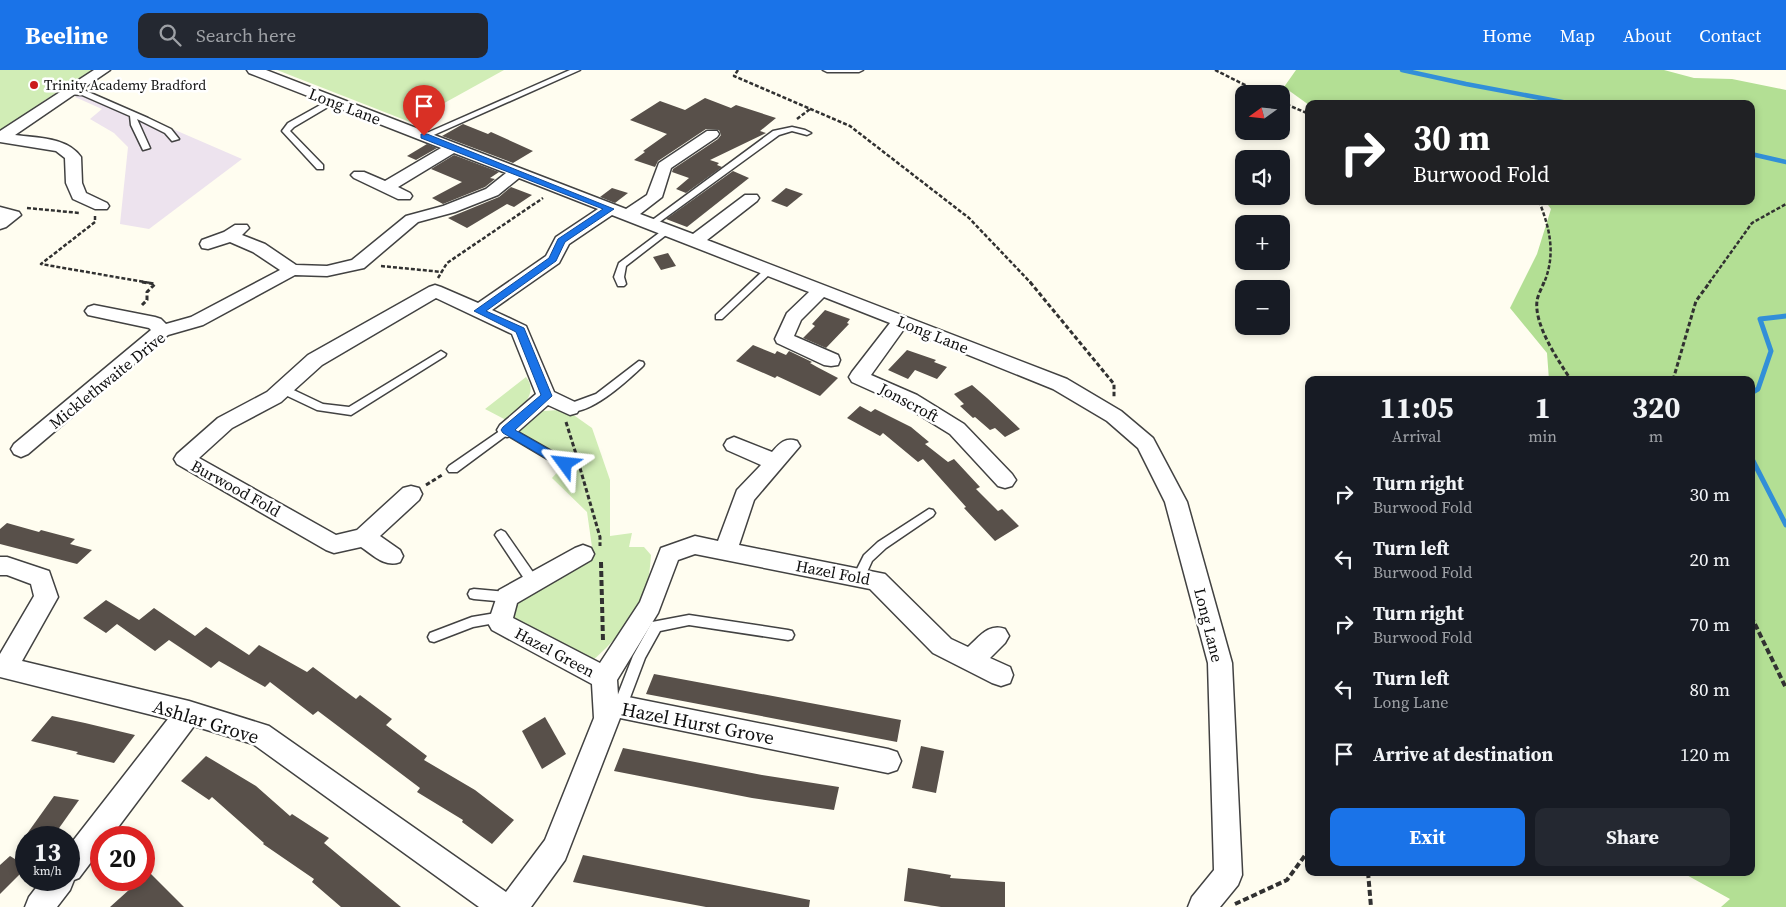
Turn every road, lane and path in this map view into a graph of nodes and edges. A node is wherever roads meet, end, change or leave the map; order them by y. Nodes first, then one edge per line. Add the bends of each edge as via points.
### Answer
1 (103, 70) edge
2 (254, 70) edge
3 (576, 70) edge
4 (738, 70) edge
5 (827, 70) edge
6 (859, 70) edge
7 (1215, 70) edge
8 (1246, 85) edge
9 (70, 92) junction
10 (334, 101) junction
11 (1290, 106) edge
12 (1305, 112) edge
13 (133, 116) junction
14 (807, 133) dead end
15 (712, 134) dead end
16 (424, 136) junction
17 (1, 138) edge
18 (175, 139) dead end
19 (453, 147) junction
20 (146, 148) dead end
21 (320, 167) dead end
22 (517, 172) junction
23 (359, 175) dead end
24 (385, 188) junction
25 (558, 188) junction
26 (404, 196) dead end
27 (750, 198) dead end
28 (1786, 204) edge
29 (1541, 205) edge
30 (610, 209) junction
31 (98, 210) joint
32 (86, 214) dead end
33 (628, 215) junction
34 (1, 217) edge
35 (651, 224) junction
36 (667, 230) junction
37 (695, 241) junction
38 (208, 244) dead end
39 (358, 264) junction
40 (292, 270) junction
41 (769, 270) junction
42 (442, 272) junction
43 (621, 284) dead end
44 (435, 290) junction
45 (822, 290) junction
46 (94, 310) dead end
47 (479, 311) junction
48 (719, 317) dead end
49 (129, 318) junction
50 (901, 321) junction
51 (162, 331) junction
52 (441, 354) dead end
53 (831, 360) dead end
54 (639, 364) dead end
55 (1568, 376) edge
56 (1674, 376) edge
57 (283, 389) junction
58 (546, 396) junction
59 (570, 408) joint
60 (1114, 416) junction
61 (507, 430) junction
62 (734, 444) dead end
63 (790, 446) dead end
64 (21, 449) dead end
65 (775, 462) junction
66 (565, 464) dead end
67 (453, 469) joint
68 (1006, 480) dead end
69 (411, 494) joint
70 (929, 513) dead end
71 (500, 536) dead end
72 (364, 537) junction
73 (726, 551) junction
74 (583, 554) dead end
75 (392, 556) dead end
76 (0, 566) edge
77 (859, 577) junction
78 (533, 582) junction
79 (474, 594) dead end
80 (504, 607) junction
81 (1755, 624) edge
82 (788, 635) dead end
83 (997, 636) dead end
84 (434, 637) dead end
85 (970, 660) junction
86 (2, 671) edge
87 (1000, 674) dead end
88 (604, 678) junction
89 (1786, 688) edge
90 (614, 712) junction
91 (189, 713) junction
92 (888, 761) dead end
93 (80, 854) edge
94 (1305, 855) edge
95 (1368, 876) edge
96 (51, 891) edge
97 (39, 907) edge
98 (503, 907) edge
99 (513, 907) edge
100 (1202, 907) edge
101 (1229, 907) edge
102 (1371, 907) edge

1 - 9 street
2 - 10 street, Long Lane
3 - 16 lane
4 - 60 path via 734,76 850,126 969,218 1026,277 1114,384
5 - 6 lane
7 - 8 path
9 - 13 lane via 83,92
9 - 17 street
10 - 16 street, Long Lane
10 - 21 lane via 286,131
11 - 12 path
13 - 18 lane via 168,131
13 - 20 lane via 134,126
14 - 35 lane via 788,128 776,133
15 - 33 street via 664,166 654,196
16 - 19 street, Long Lane
17 - 31 street via 61,147 73,157 74,183 79,196
19 - 22 street, Long Lane
19 - 24 street
22 - 25 street, Long Lane
22 - 39 street, Micklethwaite Drive via 492,192 412,219
23 - 24 street
24 - 26 street
25 - 30 street, Long Lane
25 - 42 path via 447,263
27 - 37 street
28 - 56 path via 1752,223 1696,301
29 - 55 path via 1550,236 1550,264 1537,303 1540,319
30 - 33 street, Long Lane
30 - 47 street via 562,241 553,259
31 - 49 path via 95,222 41,264 155,284 147,292 147,300
32 - 34 path via 11,206
33 - 35 street, Long Lane
35 - 36 street, Long Lane
36 - 37 street, Long Lane
36 - 43 lane via 622,264
37 - 41 street, Long Lane
38 - 40 street via 236,231
39 - 40 street, Micklethwaite Drive via 327,271
39 - 42 path
40 - 51 street, Micklethwaite Drive via 197,321
41 - 45 street, Long Lane
41 - 48 lane
42 - 44 path
44 - 47 street
44 - 57 street, Burwood Fold via 315,360
45 - 50 street, Long Lane
45 - 53 street via 794,317 784,340
46 - 49 street
47 - 58 street via 520,330
49 - 51 street via 155,323
50 - 60 street, Long Lane via 1060,384
50 - 68 street, Jonscroft via 860,377 910,400 956,428
51 - 64 street, Micklethwaite Drive
52 - 57 lane via 352,411 321,407
54 - 59 lane via 605,394 588,404
57 - 72 street, Burwood Fold via 225,423 184,459 334,544
58 - 59 street
58 - 61 street
58 - 88 path via 565,418 600,537
60 - 100 street, Long Lane via 1146,443 1176,502 1220,663 1228,875
61 - 66 lane
61 - 67 lane
62 - 65 street
63 - 65 street
65 - 73 street via 745,496
67 - 69 path
69 - 72 street, Burwood Fold
70 - 77 lane via 882,545 868,558
71 - 78 lane
72 - 75 street
73 - 77 street, Hazel Fold
73 - 88 street, Hazel Fold via 695,545 669,554 650,606
74 - 78 street
76 - 86 street, Ashlar Grove via 41,578 46,597
77 - 85 street, Hazel Fold via 878,580 942,646
78 - 80 street
79 - 80 lane
80 - 84 lane
80 - 88 street, Hazel Green via 500,623
81 - 89 path
82 - 90 lane via 689,620 656,626
83 - 85 street
85 - 87 street, Hazel Fold
86 - 91 street, Ashlar Grove
88 - 90 street
90 - 92 street, Hazel Hurst Grove
90 - 99 street, Hazel Hurst Grove via 555,850
91 - 93 street
91 - 98 street, Ashlar Grove via 260,734
94 - 101 path via 1287,880
95 - 102 path
96 - 97 street

